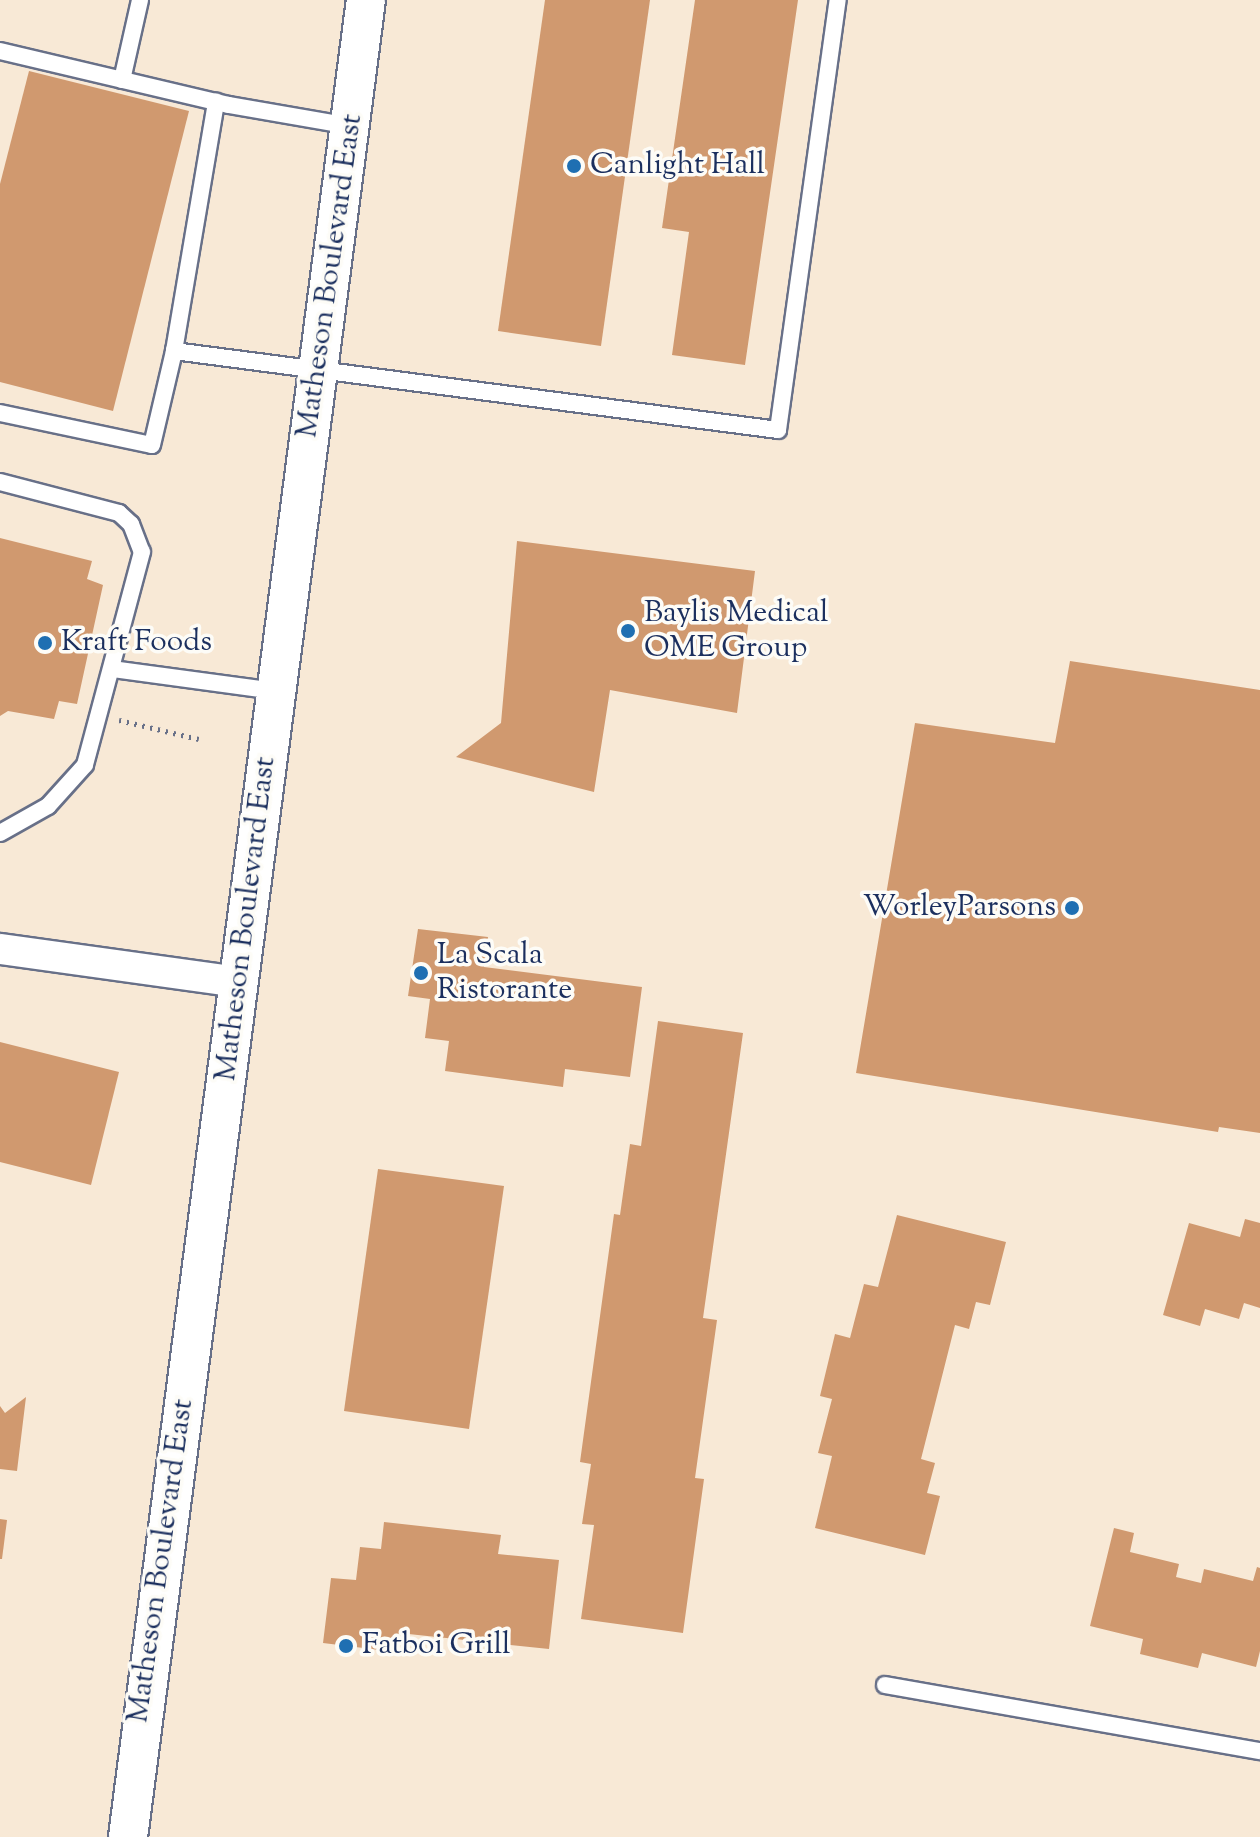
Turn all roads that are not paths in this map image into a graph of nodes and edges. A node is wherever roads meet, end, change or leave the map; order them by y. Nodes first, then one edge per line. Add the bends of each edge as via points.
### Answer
1 (140, 0) edge
2 (366, 0) edge
3 (838, 0) edge
4 (0, 51) edge
5 (122, 80) junction
6 (216, 102) junction
7 (351, 126) junction
8 (174, 351) junction
9 (318, 371) junction
10 (0, 413) edge
11 (0, 482) edge
12 (112, 669) junction
13 (275, 691) junction
14 (0, 833) edge
15 (0, 949) edge
16 (239, 982) junction
17 (885, 1685) dead end
18 (1260, 1751) edge
19 (128, 1837) edge

1 - 5 lane
2 - 7 street, Matheson Boulevard East
3 - 9 lane via 778,430
4 - 5 lane
5 - 6 lane
6 - 7 lane
6 - 8 lane
7 - 9 street, Matheson Boulevard East
8 - 9 lane
8 - 10 lane via 152,445
9 - 13 street, Matheson Boulevard East
11 - 12 lane via 105,507 119,513 139,537 141,567
12 - 13 lane
12 - 14 lane via 85,765 48,806
13 - 16 street, Matheson Boulevard East
15 - 16 street
16 - 19 street, Matheson Boulevard East
17 - 18 lane

